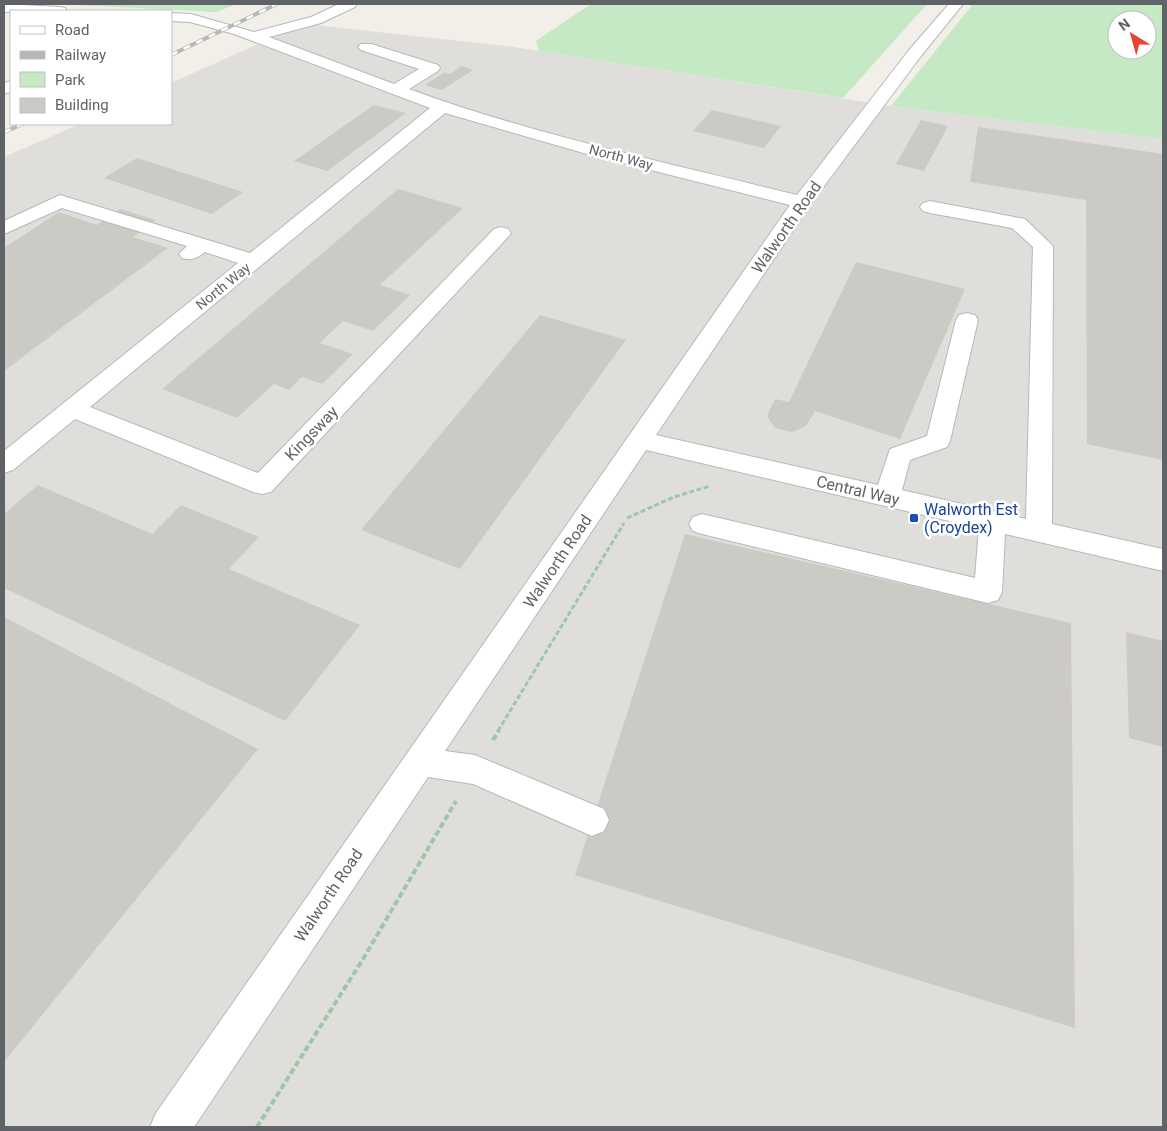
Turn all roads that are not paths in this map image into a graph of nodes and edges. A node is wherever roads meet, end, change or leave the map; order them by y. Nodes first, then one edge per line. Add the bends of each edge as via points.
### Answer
1 (350, 4) edge
2 (956, 4) edge
3 (4, 8) edge
4 (41, 10) edge
5 (172, 17) edge
6 (255, 36) junction
7 (366, 47) dead end
8 (395, 90) junction
9 (442, 107) junction
10 (802, 202) junction
11 (930, 207) dead end
12 (4, 228) edge
13 (501, 233) dead end
14 (253, 261) junction
15 (967, 320) dead end
16 (72, 409) junction
17 (640, 440) junction
18 (8, 454) edge
19 (887, 497) junction
20 (993, 521) junction
21 (702, 524) dead end
22 (1039, 532) junction
23 (1163, 560) edge
24 (420, 761) junction
25 (592, 820) dead end
26 (170, 1127) edge

1 - 6 street via 316,20
2 - 10 street, Walworth Road
3 - 4 street
5 - 6 street, North Way via 191,18
6 - 8 street, North Way
7 - 8 street via 432,68
8 - 9 street, North Way
9 - 10 street, North Way
9 - 14 street, North Way
10 - 17 street, Walworth Road
11 - 22 street via 1018,223 1043,246
12 - 14 street via 60,201 195,249
13 - 16 street, Kingsway via 262,485
14 - 16 street, North Way
15 - 19 street via 938,441 899,455
16 - 18 street, North Way
17 - 19 street, Central Way
17 - 24 street, Walworth Road
19 - 20 street, Central Way
20 - 21 street via 988,592
20 - 22 street, Central Way
22 - 23 street, Central Way
24 - 25 street via 475,770
24 - 26 street, Walworth Road

